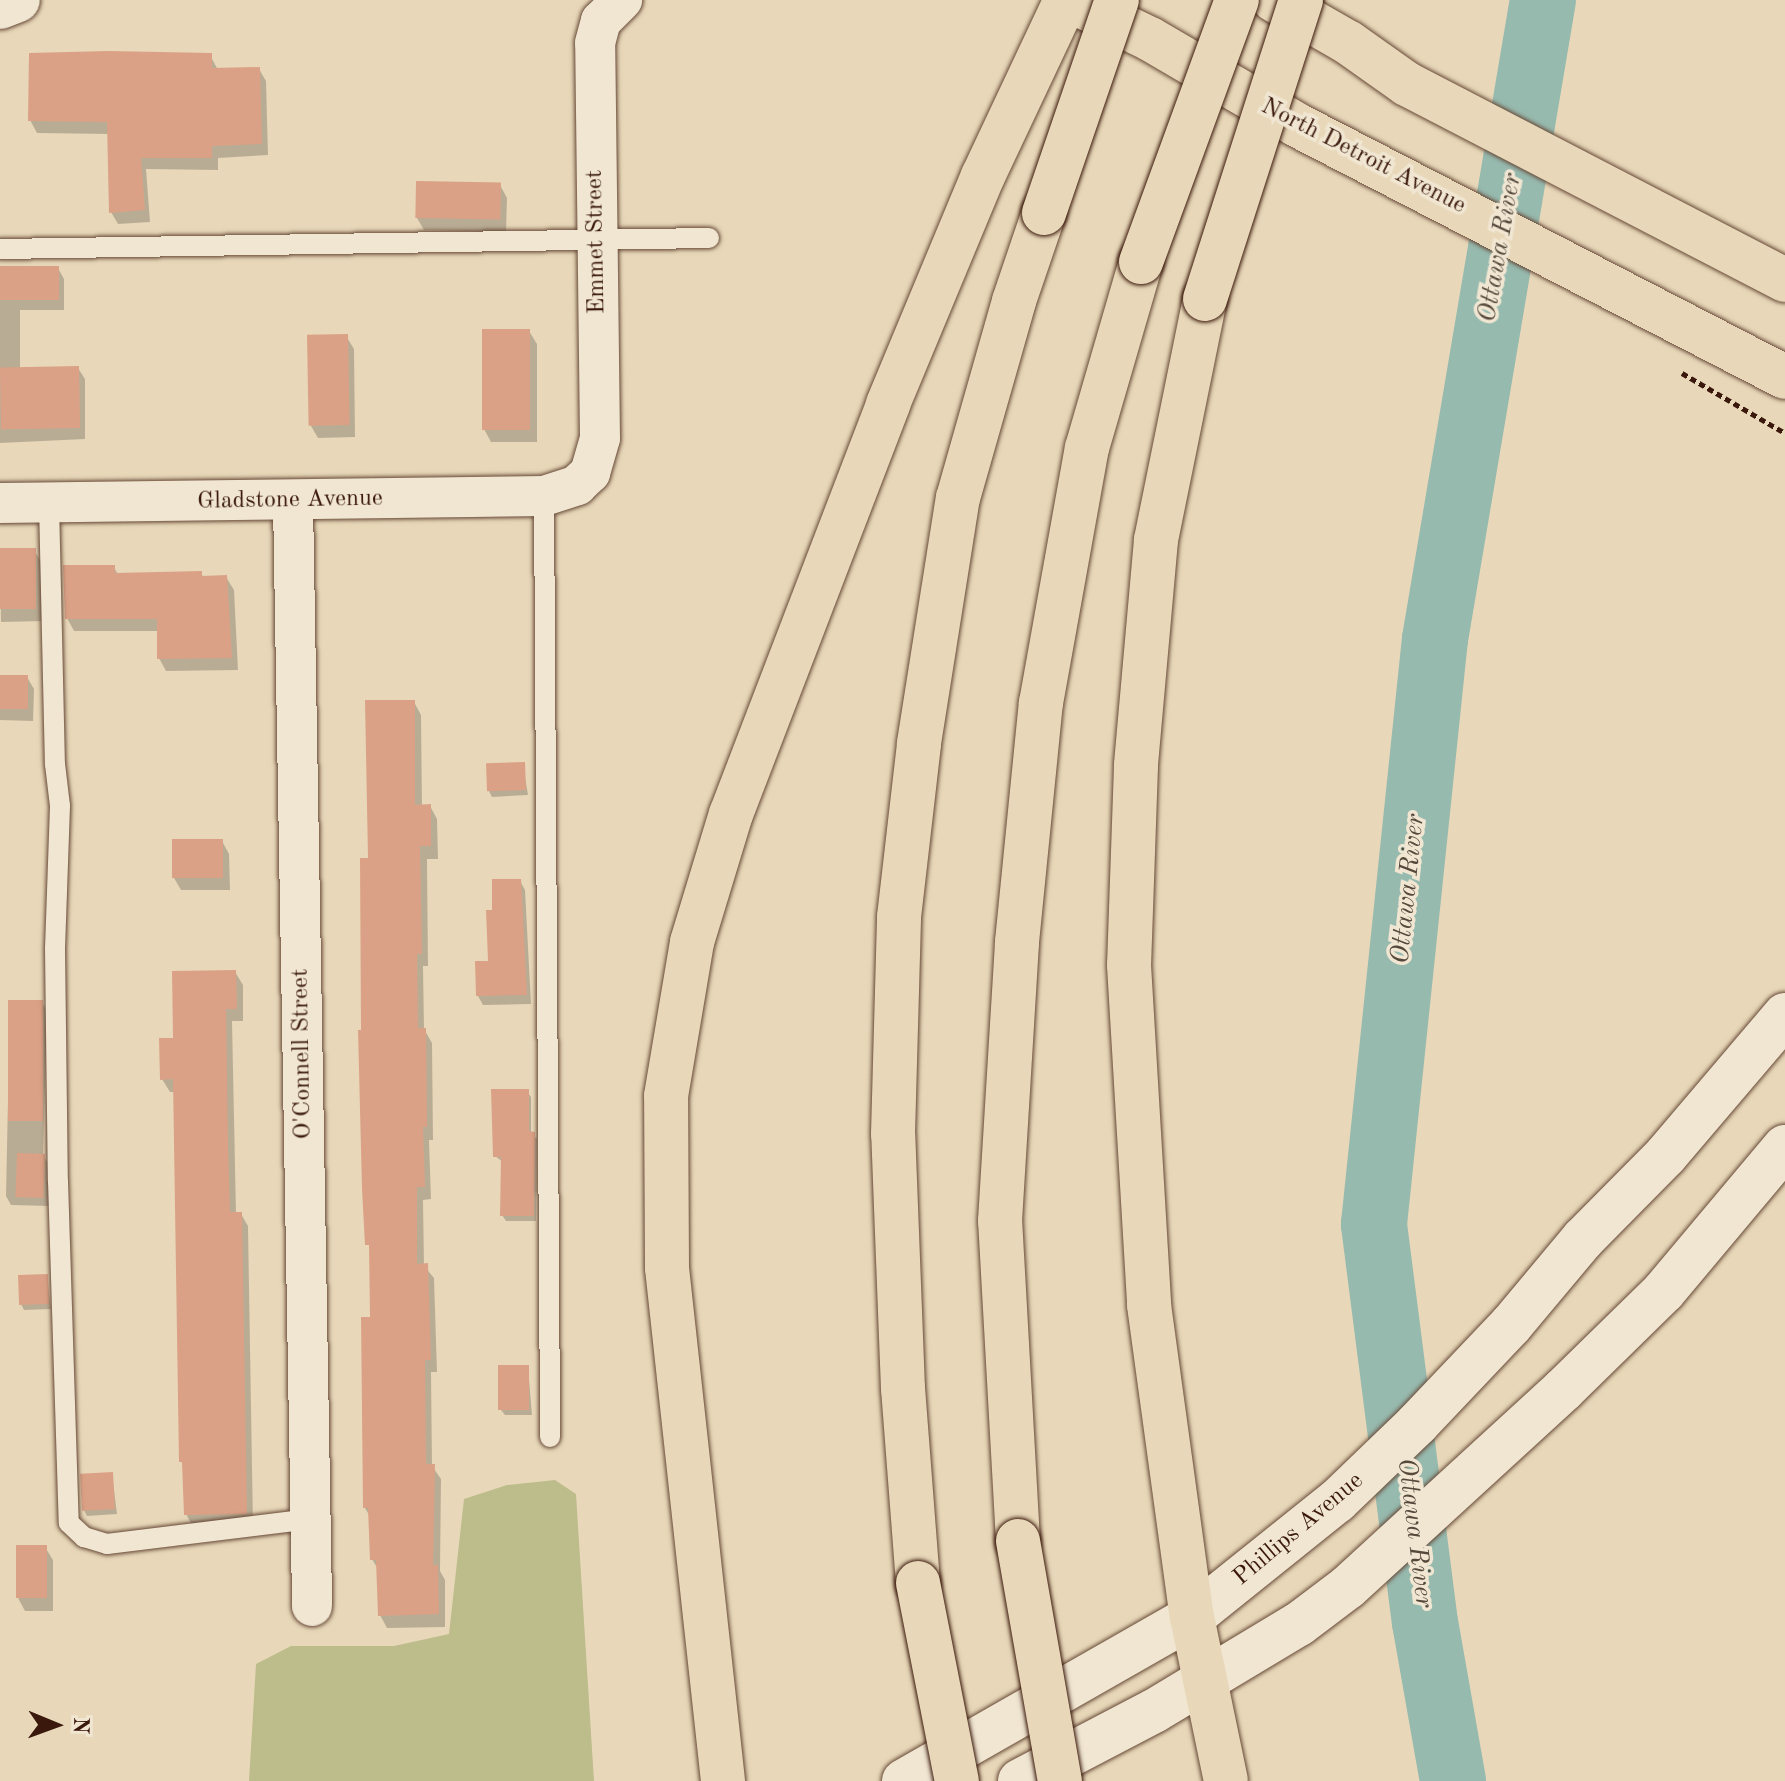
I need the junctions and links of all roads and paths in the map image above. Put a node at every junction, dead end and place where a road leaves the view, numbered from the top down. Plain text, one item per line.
1 (18, 0) edge
2 (622, 0) edge
3 (1068, 0) edge
4 (1117, 0) edge
5 (1237, 0) edge
6 (1274, 0) edge
7 (1301, 0) edge
8 (0, 7) edge
9 (597, 238) junction
10 (709, 238) dead end
11 (0, 249) edge
12 (1785, 280) edge
13 (1674, 368) dead end
14 (1785, 377) edge
15 (1785, 433) edge
16 (561, 491) junction
17 (293, 502) junction
18 (0, 503) edge
19 (49, 503) junction
20 (1785, 1015) edge
21 (1785, 1147) edge
22 (550, 1437) dead end
23 (310, 1519) junction
24 (312, 1606) dead end
25 (1192, 1617) junction
26 (1202, 1681) junction
27 (723, 1781) edge
28 (904, 1781) edge
29 (957, 1781) edge
30 (1020, 1781) edge
31 (1060, 1781) edge
32 (1226, 1781) edge

1 - 8 main road
2 - 9 street, Emmet Street
3 - 14 main road, North Detroit Avenue
3 - 27 main road
4 - 29 main road, bridge
5 - 31 main road, bridge
6 - 12 main road
7 - 25 main road, bridge
9 - 10 lane
9 - 11 lane
9 - 16 street, Emmet Street
13 - 15 path
16 - 17 street, Gladstone Avenue
16 - 22 lane
17 - 19 street, Gladstone Avenue
17 - 23 street, O'Connell Street
18 - 19 street, Gladstone Avenue
19 - 23 lane
20 - 25 main road, Phillips Avenue
21 - 26 main road
23 - 24 street, O'Connell Street
25 - 26 main road
25 - 28 main road, Phillips Avenue
26 - 30 main road
26 - 32 main road

